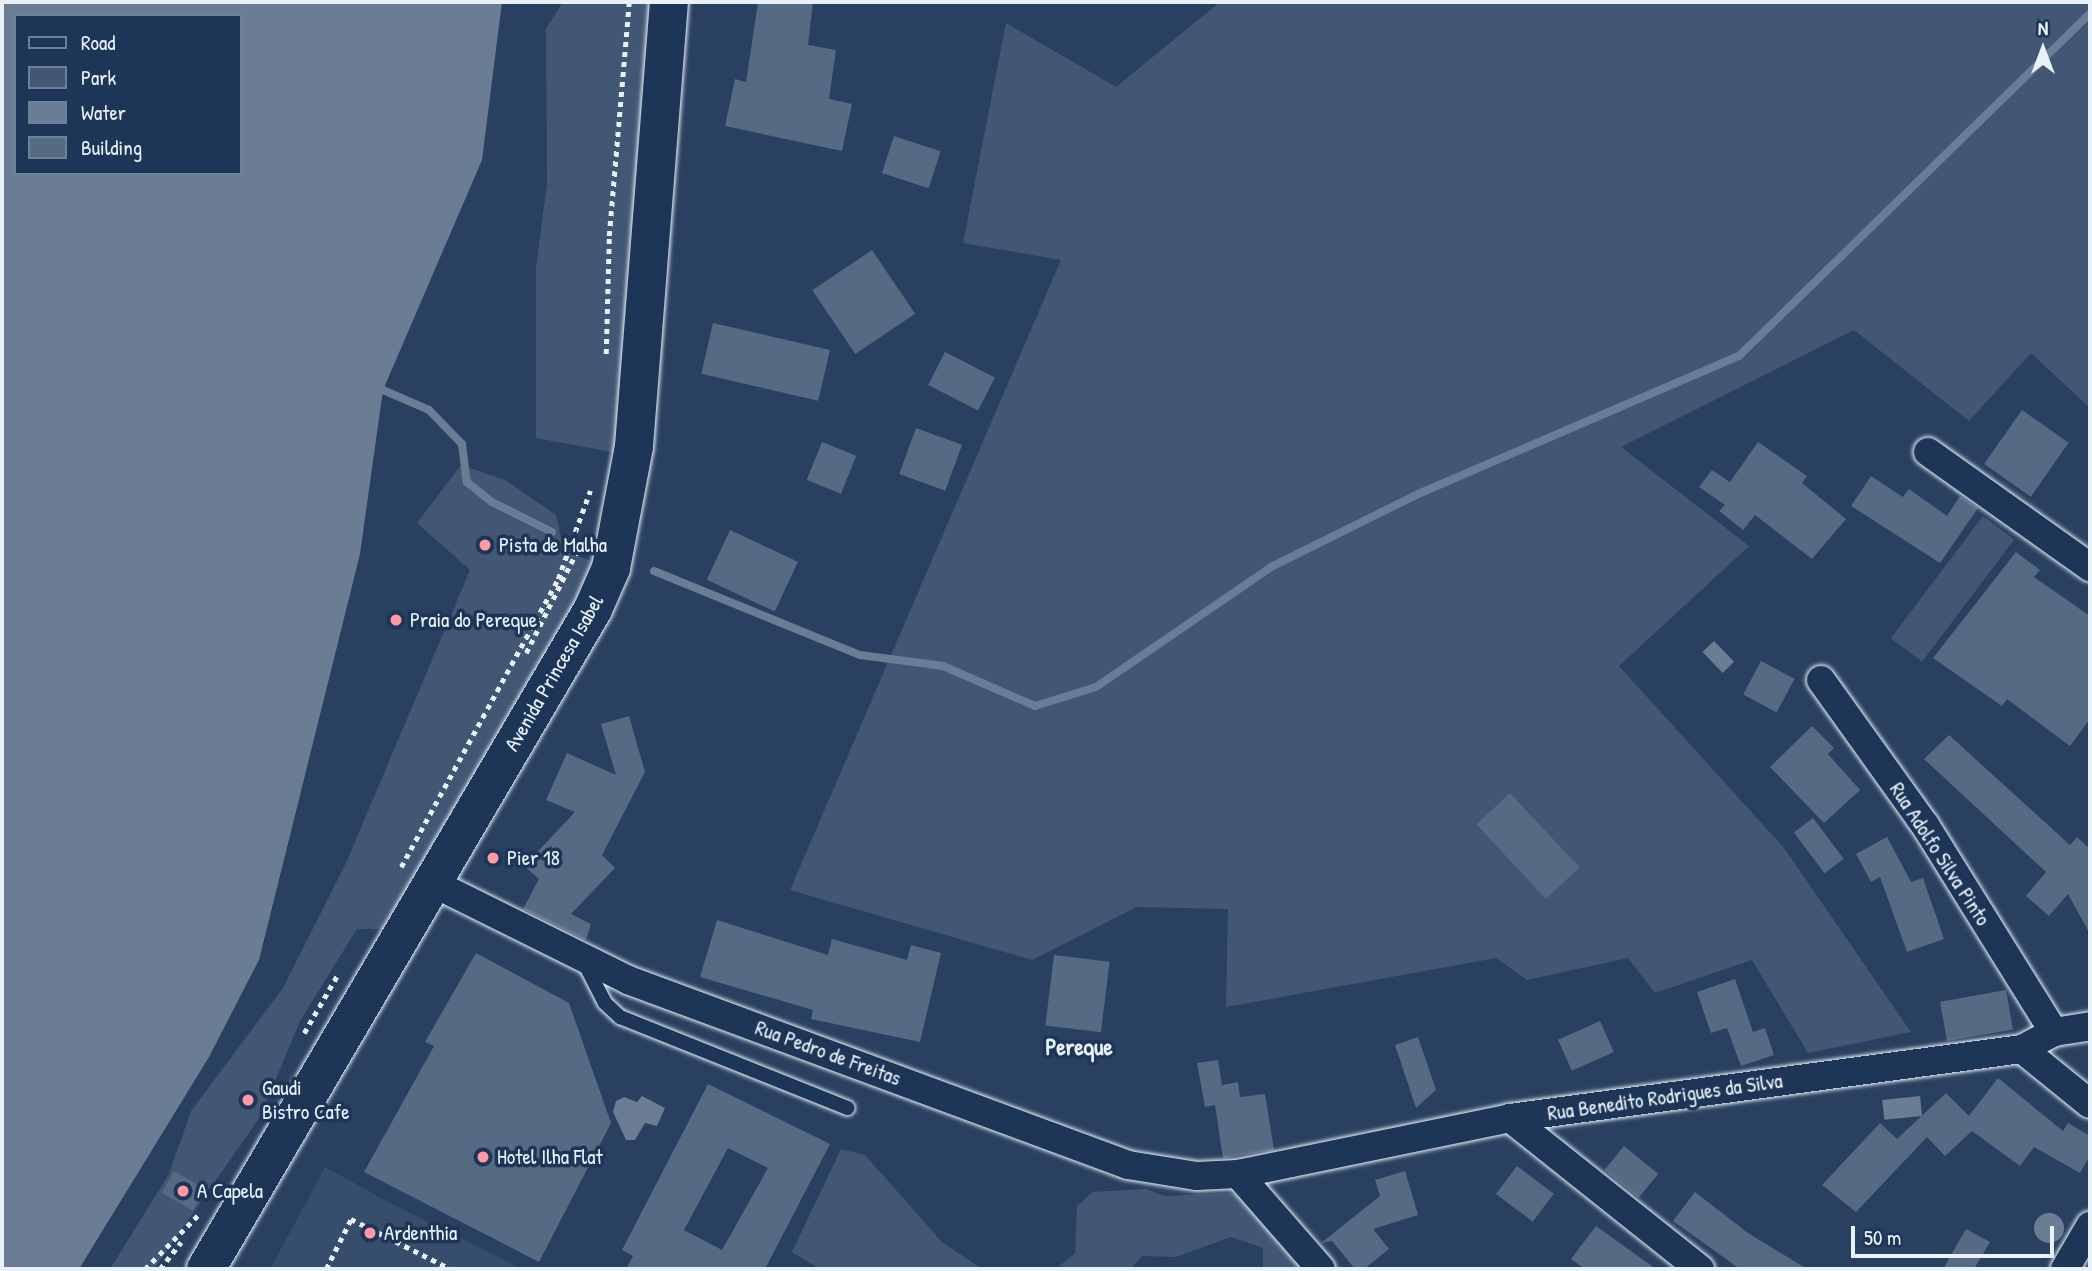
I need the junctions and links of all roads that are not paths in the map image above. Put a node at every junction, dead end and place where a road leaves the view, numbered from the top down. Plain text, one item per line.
1 (669, 2) edge
2 (1928, 452) dead end
3 (2090, 567) edge
4 (1821, 680) dead end
5 (433, 883) junction
6 (584, 961) junction
7 (2090, 1026) edge
8 (2054, 1032) junction
9 (2022, 1049) junction
10 (2090, 1104) edge
11 (847, 1108) dead end
12 (1510, 1118) junction
13 (1238, 1174) junction
14 (2090, 1226) edge
15 (205, 1266) edge
16 (1321, 1269) edge
17 (1700, 1269) edge
18 (2065, 1269) edge

1 - 5 main road, Avenida Princesa Isabel
2 - 3 street
4 - 8 street, Rua Adolfo Silva Pinto
5 - 6 street, Rua Pedro de Freitas
5 - 15 main road, Avenida Princesa Isabel
6 - 11 lane
6 - 13 street, Rua Pedro de Freitas
7 - 8 street, Rua Benedito Rodrigues da Silva
8 - 9 street, Rua Benedito Rodrigues da Silva
9 - 10 street
9 - 12 street, Rua Benedito Rodrigues da Silva
12 - 13 street, Rua Benedito Rodrigues da Silva
12 - 17 street
13 - 16 street
14 - 18 street

